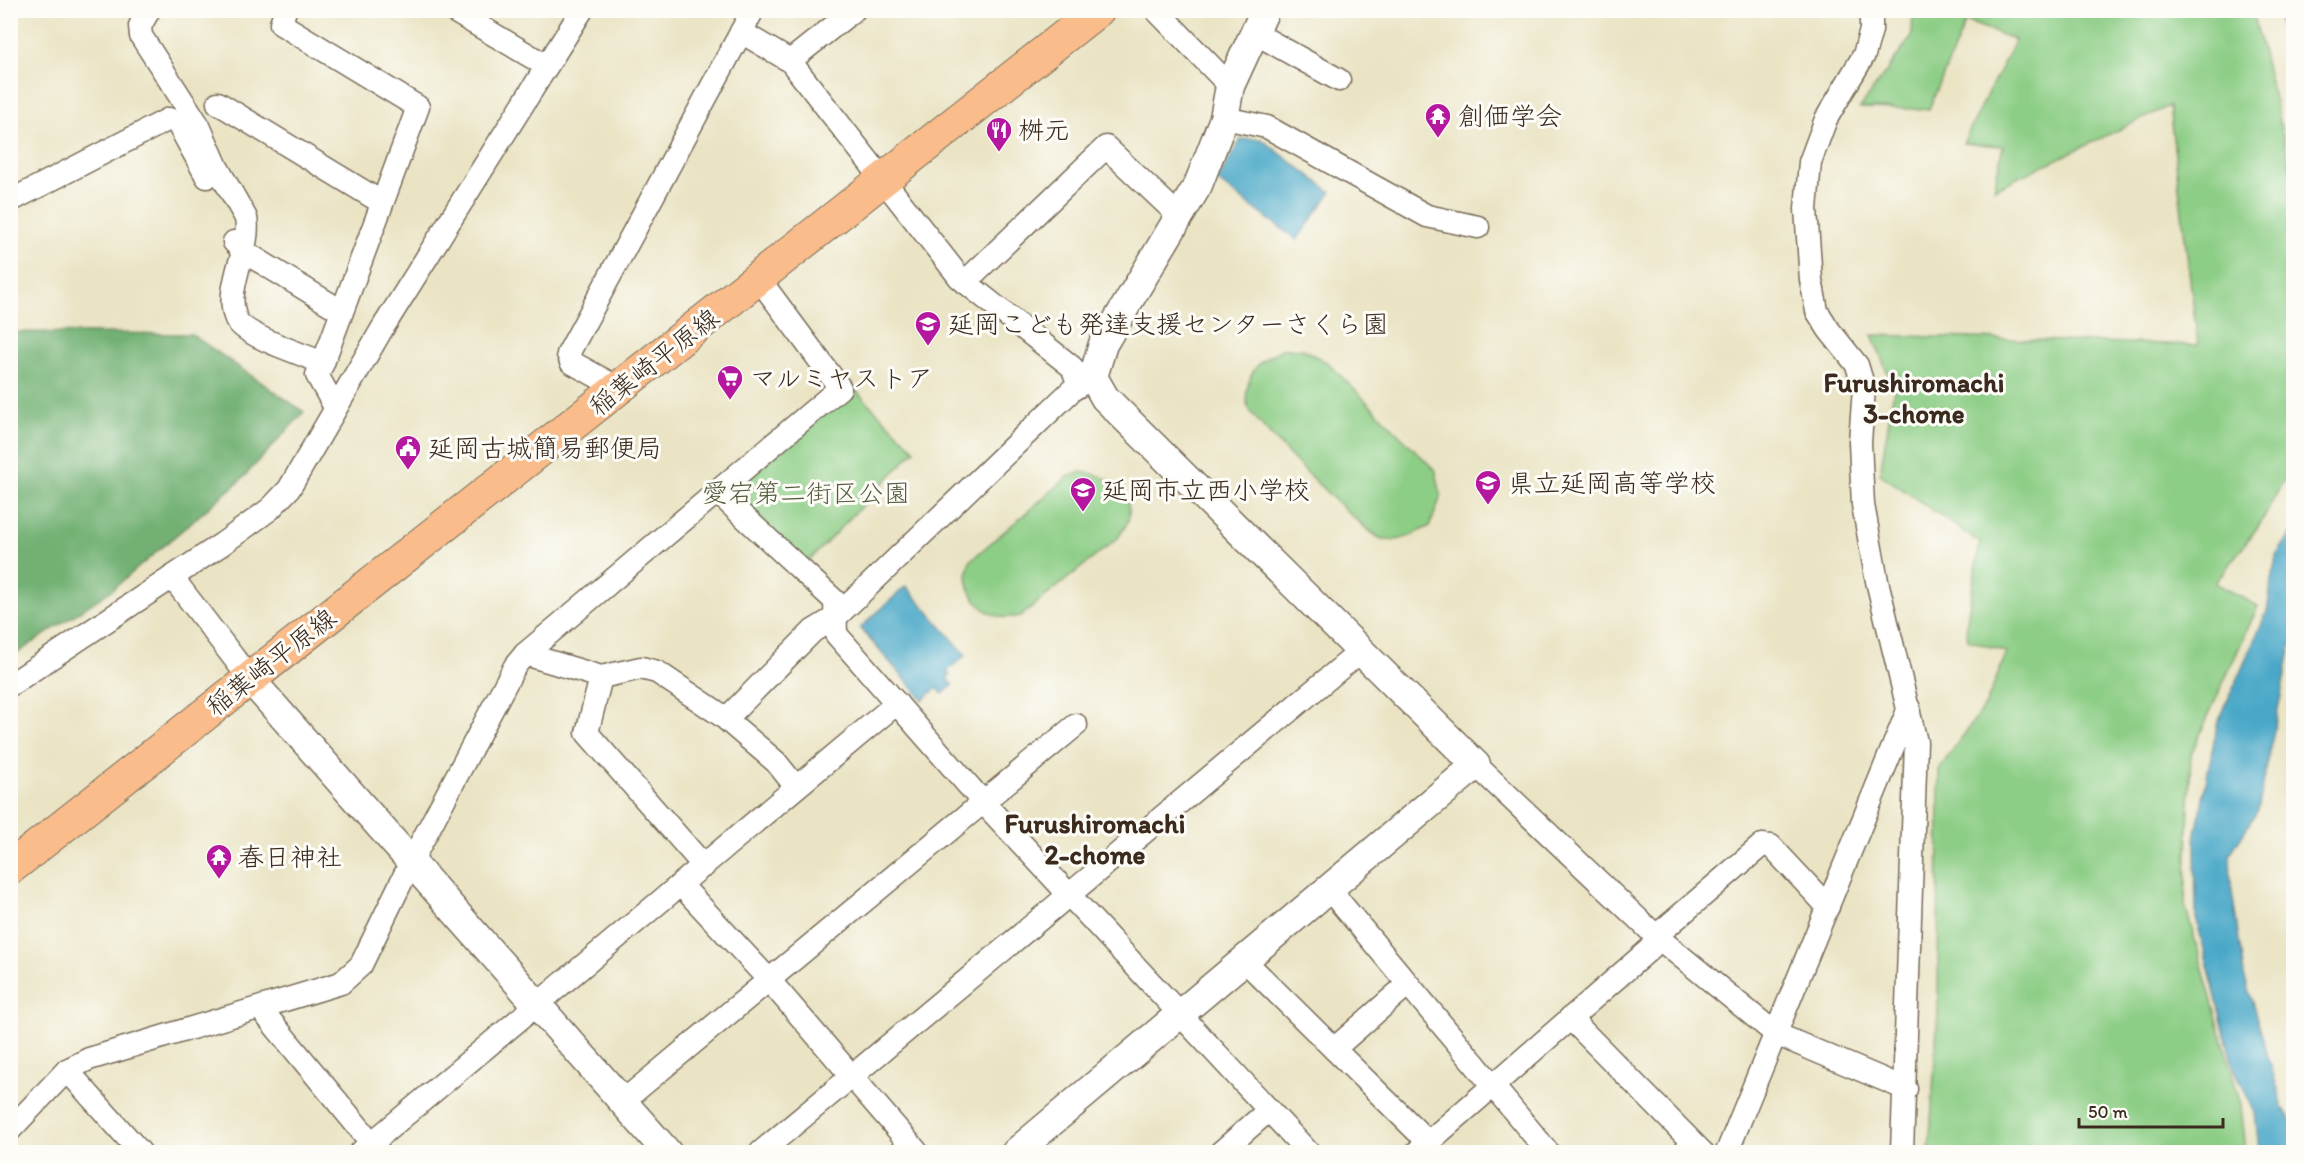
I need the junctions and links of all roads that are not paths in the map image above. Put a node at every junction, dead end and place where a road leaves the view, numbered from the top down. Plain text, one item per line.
1 (149, 10) edge
2 (285, 10) edge
3 (452, 10) edge
4 (582, 10) edge
5 (753, 10) edge
6 (854, 10) edge
7 (1098, 10) edge
8 (1156, 10) edge
9 (1871, 10) edge
10 (1259, 21) edge
11 (741, 32) junction
12 (790, 62) junction
13 (547, 66) junction
14 (1339, 80) dead end
15 (1230, 86) junction
16 (218, 103) dead end
17 (1224, 118) junction
18 (883, 180) junction
19 (10, 201) edge
20 (381, 202) junction
21 (1179, 216) junction
22 (1478, 227) dead end
23 (243, 251) junction
24 (759, 279) junction
25 (964, 282) junction
26 (341, 310) junction
27 (323, 363) junction
28 (1086, 381) junction
29 (620, 389) junction
30 (335, 407) junction
31 (716, 491) junction
32 (172, 577) junction
33 (836, 617) junction
34 (1361, 651) junction
35 (525, 654) junction
36 (601, 677) junction
37 (250, 679) junction
38 (10, 685) edge
39 (897, 703) junction
40 (1909, 708) junction
41 (722, 715) junction
42 (1076, 725) dead end
43 (1476, 765) junction
44 (796, 787) junction
45 (982, 801) junction
46 (411, 862) junction
47 (704, 866) junction
48 (10, 868) edge
49 (681, 885) junction
50 (1329, 889) junction
51 (1070, 895) junction
52 (1828, 907) junction
53 (1656, 936) junction
54 (1245, 960) junction
55 (769, 980) junction
56 (1408, 984) junction
57 (536, 1005) junction
58 (260, 1008) junction
59 (1182, 1013) junction
60 (1570, 1018) junction
61 (1776, 1034) junction
62 (1334, 1049) junction
63 (67, 1070) junction
64 (852, 1078) junction
65 (1493, 1086) junction
66 (1906, 1089) junction
67 (622, 1102) junction
68 (1269, 1110) junction
69 (10, 1131) edge
70 (1423, 1148) edge
71 (370, 1149) edge
72 (140, 1152) edge
73 (667, 1152) edge
74 (762, 1152) edge
75 (917, 1152) edge
76 (1016, 1152) edge
77 (1221, 1152) edge
78 (1308, 1152) edge
79 (1548, 1152) edge
80 (1702, 1152) edge
81 (1727, 1152) edge
82 (1902, 1152) edge

1 - 23 street
2 - 20 street
3 - 13 street
4 - 13 street
5 - 11 street
6 - 12 street
7 - 18 main road, 稲葉崎平原線
8 - 15 street
9 - 40 street
10 - 14 street
10 - 15 street
11 - 12 street
11 - 29 street
12 - 18 street
13 - 30 street
15 - 17 street
16 - 20 street
17 - 21 street
17 - 22 street
18 - 24 main road, 稲葉崎平原線
18 - 25 street
19 - 23 street
20 - 26 street
21 - 25 street
21 - 28 street
23 - 26 street
23 - 27 street
24 - 29 main road, 稲葉崎平原線
24 - 31 street
25 - 28 street
26 - 27 street
27 - 30 street
28 - 33 street
28 - 34 street
29 - 37 main road, 稲葉崎平原線
30 - 32 street
31 - 33 street
31 - 35 street
32 - 37 street
32 - 38 street
33 - 39 street
33 - 41 street
34 - 43 street
34 - 51 street
35 - 36 street
35 - 46 street
36 - 41 street
36 - 47 street
37 - 46 street
37 - 48 main road, 稲葉崎平原線
39 - 44 street
39 - 45 street
40 - 52 street
40 - 66 street
41 - 44 street
42 - 45 street
43 - 50 street
43 - 53 street
44 - 47 street
45 - 51 street
45 - 55 street
46 - 57 street
46 - 58 street
47 - 49 street
49 - 55 street
49 - 57 street
50 - 54 street
50 - 56 street
51 - 59 street
51 - 64 street
52 - 53 street
52 - 61 street
53 - 60 street
53 - 61 street
54 - 59 street
54 - 62 street
55 - 64 street
55 - 67 street
56 - 62 street
56 - 65 street
57 - 67 street
57 - 71 street
58 - 63 street
58 - 71 street
59 - 68 street
59 - 76 street
60 - 65 street
60 - 80 street
61 - 66 street
61 - 81 street
62 - 70 street
63 - 69 street
63 - 72 street
64 - 74 street
64 - 75 street
65 - 70 street
65 - 79 street
66 - 82 street
67 - 73 street
68 - 77 street
68 - 78 street

